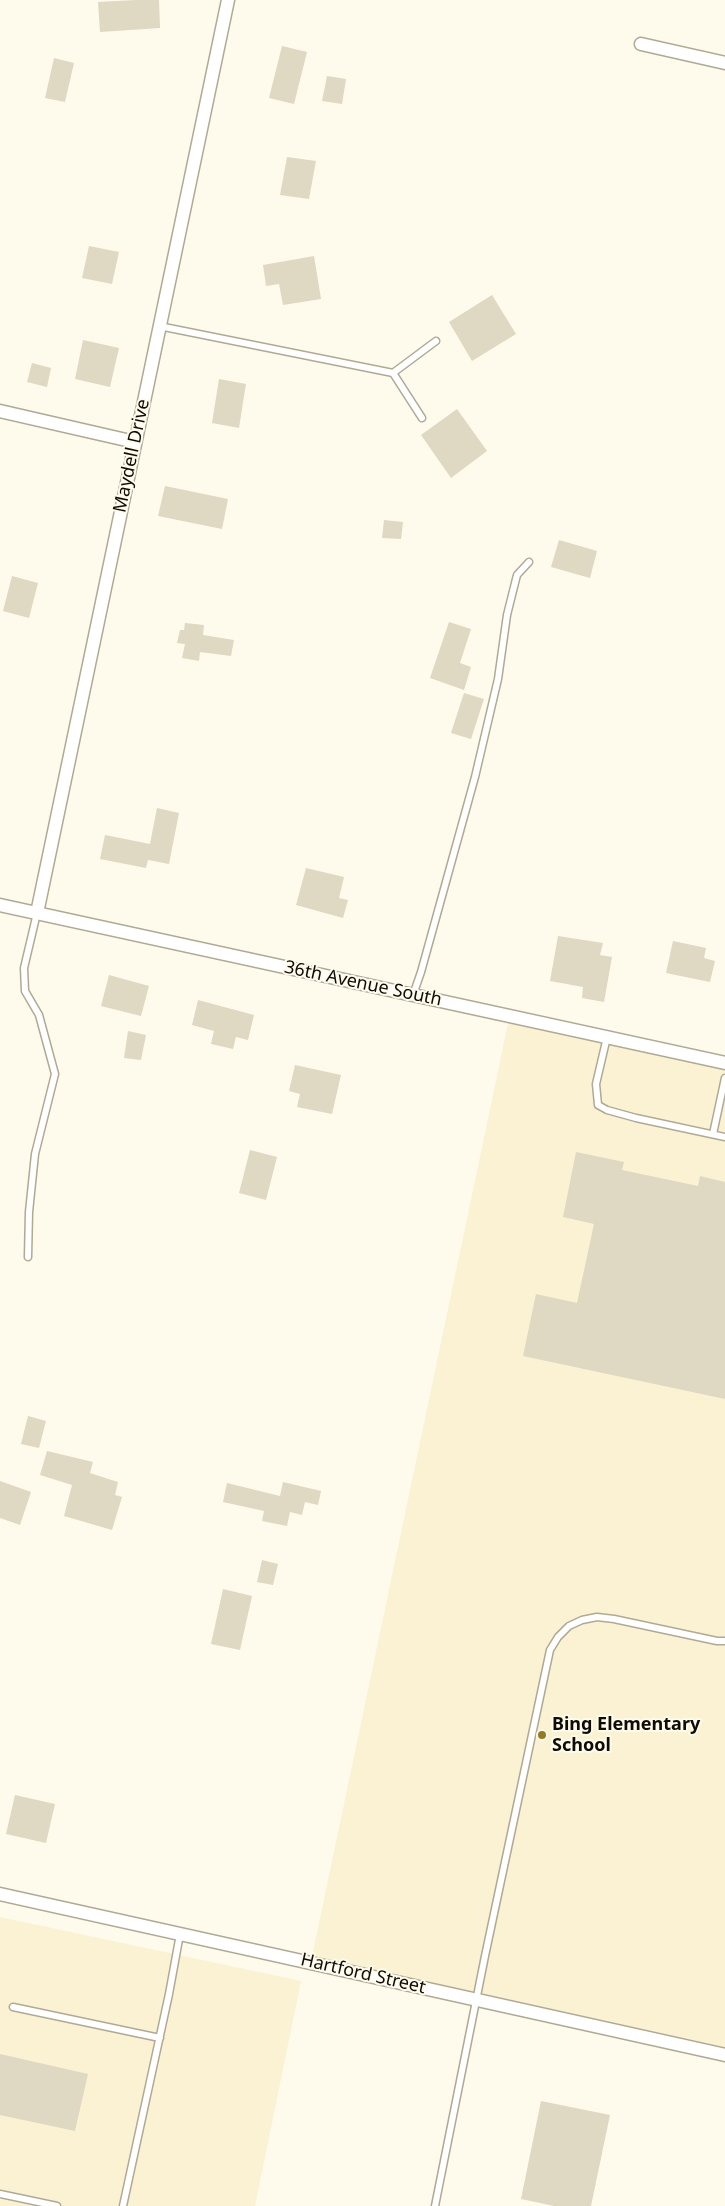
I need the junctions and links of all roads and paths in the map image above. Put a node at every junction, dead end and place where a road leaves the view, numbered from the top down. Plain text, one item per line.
1 (228, 0) edge
2 (641, 44) dead end
3 (725, 63) edge
4 (159, 326) junction
5 (436, 342) dead end
6 (393, 373) junction
7 (0, 411) edge
8 (422, 418) dead end
9 (135, 442) junction
10 (530, 562) dead end
11 (0, 905) edge
12 (38, 913) junction
13 (412, 995) junction
14 (607, 1037) junction
15 (725, 1063) edge
16 (725, 1078) edge
17 (713, 1134) junction
18 (725, 1137) edge
19 (28, 1257) dead end
20 (725, 1641) edge
21 (0, 1894) edge
22 (180, 1934) junction
23 (476, 1999) junction
24 (13, 2007) dead end
25 (160, 2038) junction
26 (725, 2054) edge
27 (0, 2194) edge
28 (57, 2206) edge
29 (123, 2206) edge
30 (435, 2206) edge

1 - 4 street, Maydell Drive
2 - 3 street
4 - 6 lane
4 - 9 street, Maydell Drive
5 - 6 lane
6 - 8 lane
7 - 9 street
9 - 12 street, Maydell Drive
10 - 13 lane
11 - 12 street, 36th Avenue South
12 - 13 street, 36th Avenue South
12 - 19 lane
13 - 14 street, 36th Avenue South
14 - 15 street, 36th Avenue South
14 - 17 lane
16 - 17 lane
17 - 18 lane
20 - 23 lane
21 - 22 street, Hartford Street
22 - 23 street, Hartford Street
22 - 25 lane
23 - 26 street, Hartford Street
23 - 30 lane
24 - 25 lane
25 - 29 lane
27 - 28 lane

